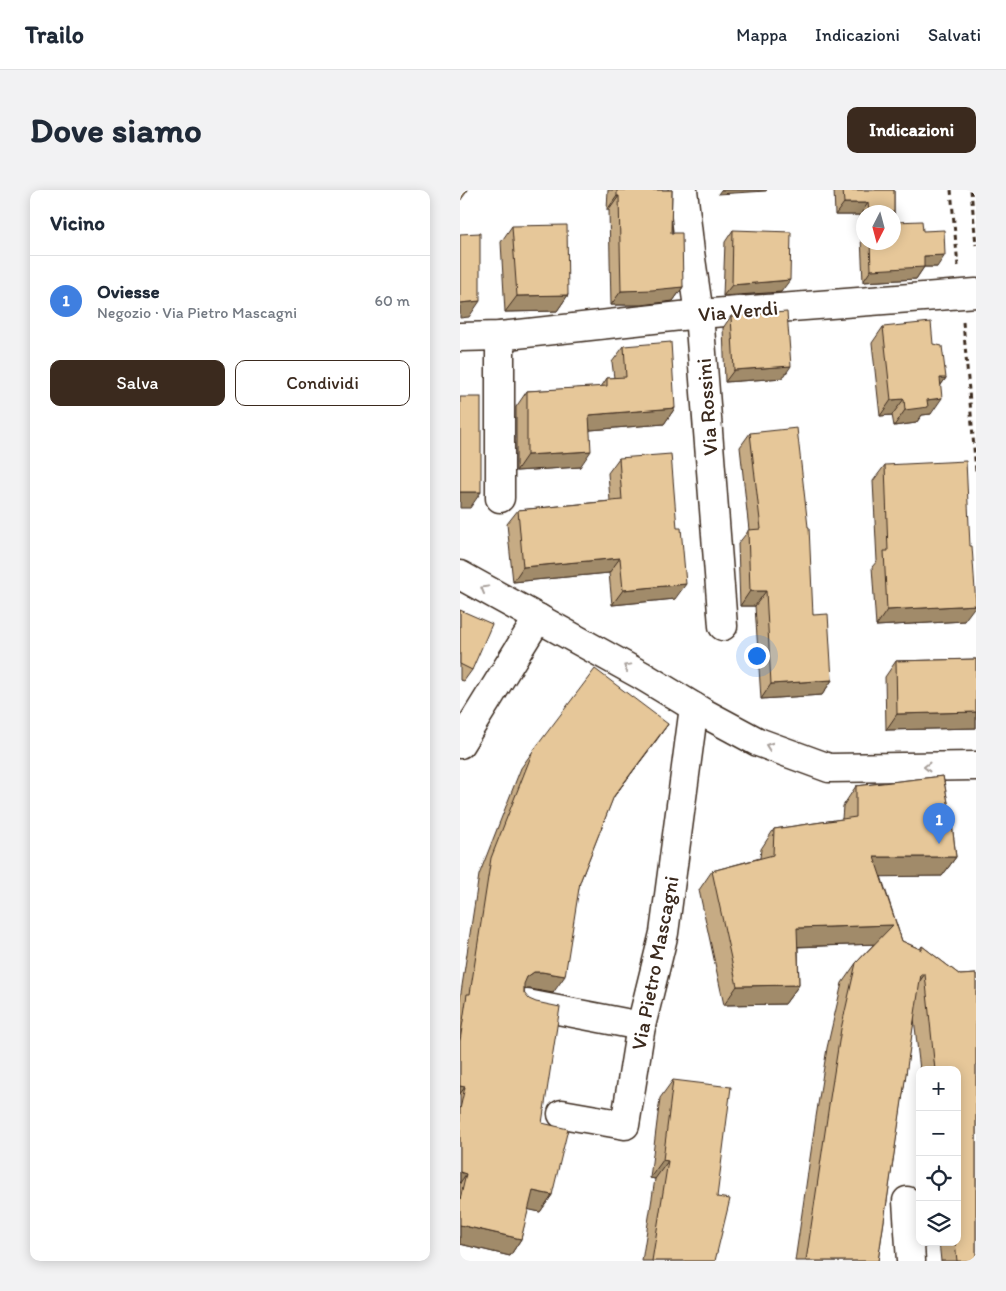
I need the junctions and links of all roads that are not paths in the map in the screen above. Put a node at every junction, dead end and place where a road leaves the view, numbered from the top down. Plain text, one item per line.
1 (683, 190) edge
2 (960, 294) edge
3 (699, 314) junction
4 (500, 336) junction
5 (460, 337) edge
6 (500, 498) dead end
7 (460, 575) edge
8 (538, 618) junction
9 (723, 626) dead end
10 (694, 707) junction
11 (460, 744) edge
12 (976, 766) edge
13 (528, 1004) edge
14 (641, 1026) junction
15 (562, 1114) dead end
16 (907, 1201) dead end
17 (911, 1261) edge

1 - 3 street, Via Rossini
2 - 3 street, Via Verdi
3 - 4 street, Via Verdi
3 - 9 street, Via Rossini
4 - 5 street, Via Verdi
4 - 6 street
8 -> 7 street
10 -> 8 street
8 - 11 street
12 -> 10 street
10 - 14 street, Via Pietro Mascagni
13 - 14 street
14 - 15 street, Via Pietro Mascagni
16 - 17 street

